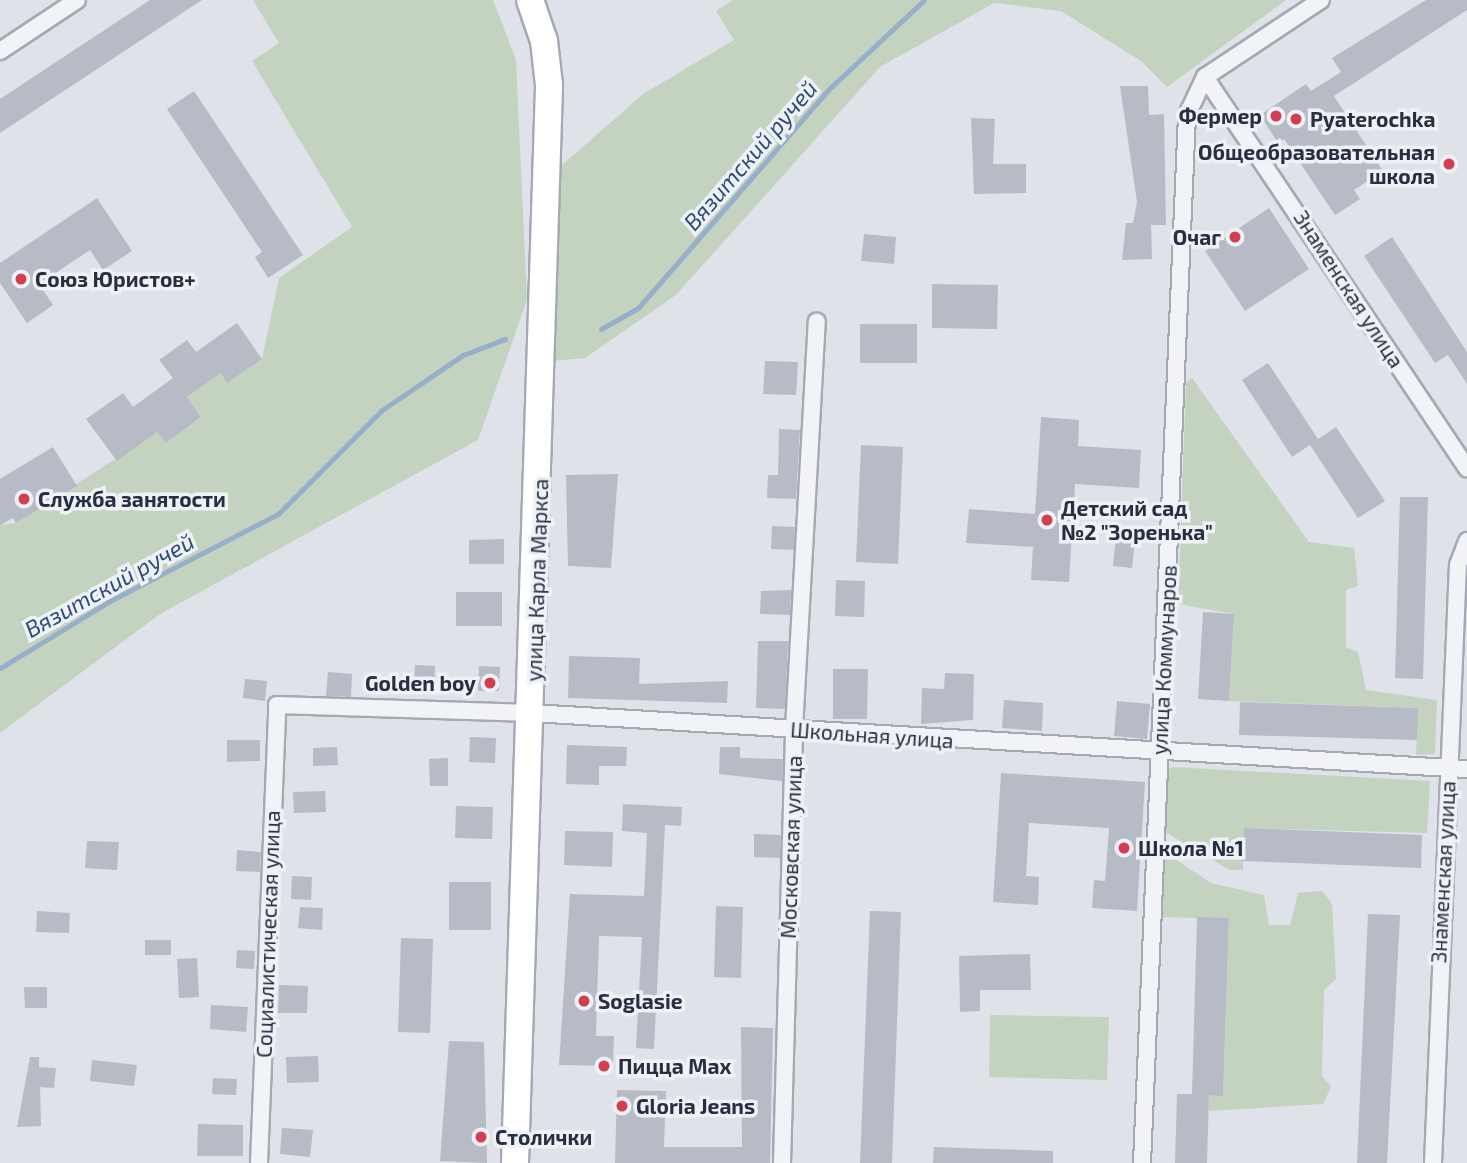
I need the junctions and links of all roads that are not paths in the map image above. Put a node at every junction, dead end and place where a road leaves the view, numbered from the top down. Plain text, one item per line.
1 (78, 0) edge
2 (530, 0) edge
3 (1321, 0) edge
4 (0, 51) edge
5 (1205, 77) junction
6 (817, 321) dead end
7 (1467, 468) edge
8 (1467, 541) edge
9 (277, 705) joint
10 (532, 713) junction
11 (794, 729) junction
12 (1159, 754) junction
13 (1448, 769) junction
14 (1467, 769) edge
15 (260, 1163) edge
16 (515, 1163) edge
17 (782, 1163) edge
18 (1142, 1163) edge
19 (1433, 1163) edge

1 - 4 street
2 - 10 main road, улица Карла Маркса
3 - 5 street
5 - 7 street, Знаменская улица
5 - 12 street, улица Коммунаров
6 - 11 street, Московская улица
8 - 13 street, Знаменская улица
9 - 10 street, Школьная улица
9 - 15 street, Социалистическая улица
10 - 11 street, Школьная улица
10 - 16 main road, улица Карла Маркса
11 - 12 street, Школьная улица
11 - 17 street, Московская улица
12 - 13 street, Школьная улица
12 - 18 street, улица Коммунаров
13 - 14 street, Школьная улица
13 - 19 street, Знаменская улица

